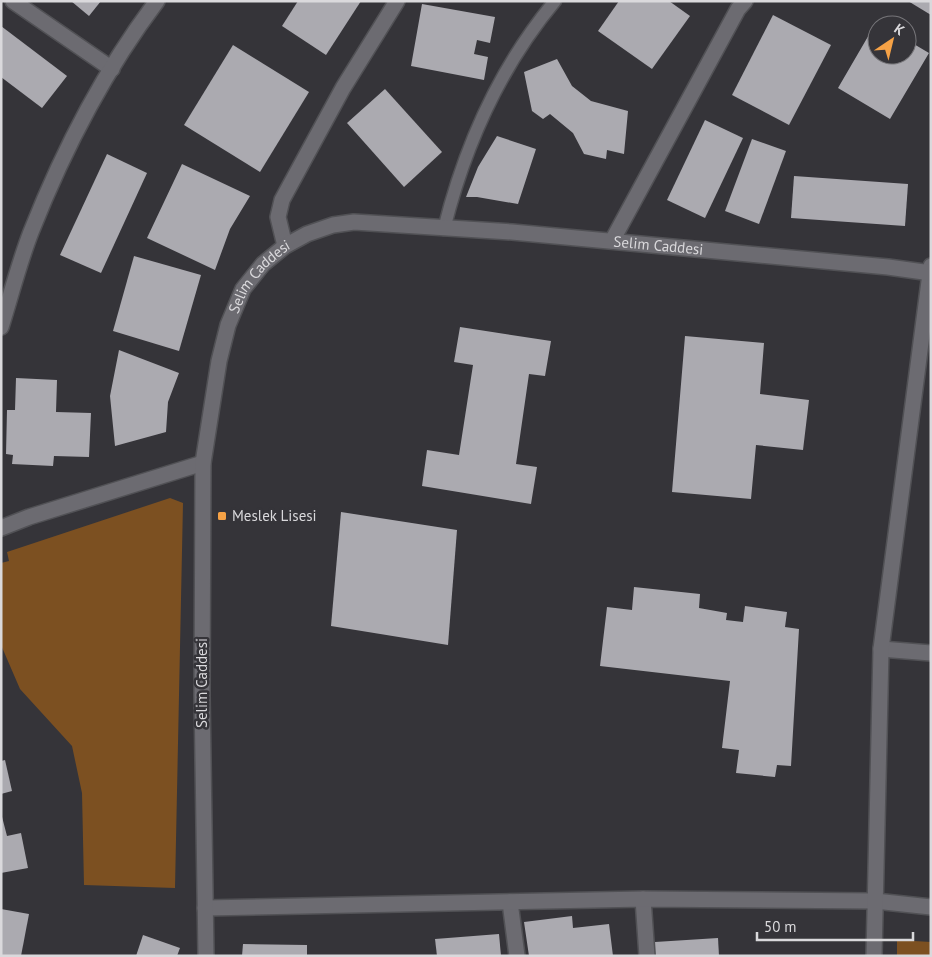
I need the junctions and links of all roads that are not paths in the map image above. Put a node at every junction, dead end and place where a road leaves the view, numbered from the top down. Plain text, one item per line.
1 (13, 1) edge
2 (157, 1) edge
3 (397, 1) edge
4 (555, 1) edge
5 (745, 1) edge
6 (112, 69) junction
7 (444, 228) junction
8 (612, 241) junction
9 (285, 246) junction
10 (930, 271) edge
11 (1, 327) edge
12 (203, 463) junction
13 (1, 528) edge
14 (881, 649) junction
15 (931, 653) edge
16 (643, 899) junction
17 (875, 901) junction
18 (510, 902) junction
19 (931, 907) edge
20 (205, 908) junction
21 (206, 956) edge
22 (516, 956) edge
23 (647, 956) edge
24 (874, 956) edge

1 - 6 street
2 - 6 street
3 - 9 street
4 - 7 lane
5 - 8 street
6 - 11 street
7 - 8 street, Selim Caddesi
7 - 9 street, Selim Caddesi
8 - 10 street, Selim Caddesi
9 - 12 street, Selim Caddesi
10 - 14 street
12 - 13 street
12 - 20 street, Selim Caddesi
14 - 15 street
14 - 17 street
16 - 17 street
16 - 18 street
16 - 23 street
17 - 19 street
17 - 24 street
18 - 20 street
18 - 22 street
20 - 21 street, Selim Caddesi

